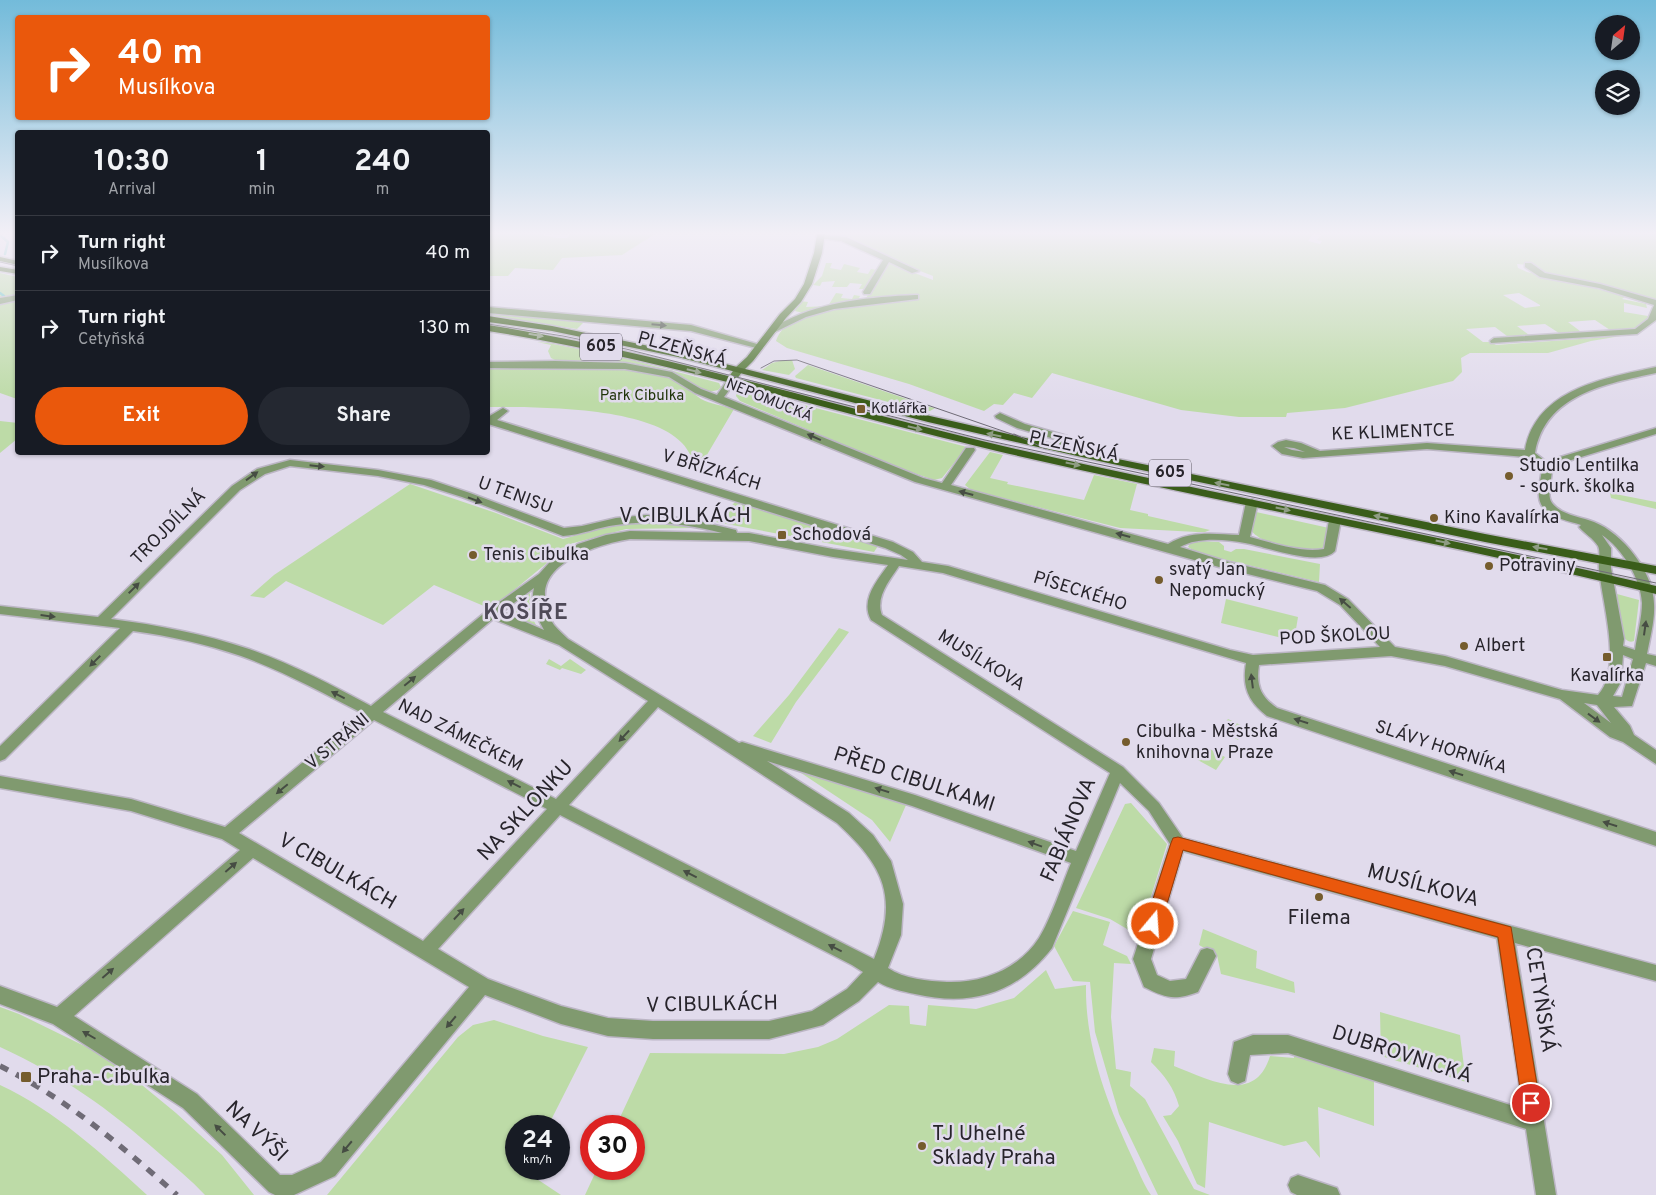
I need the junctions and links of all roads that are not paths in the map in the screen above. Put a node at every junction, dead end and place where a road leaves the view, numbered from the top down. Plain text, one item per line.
1 (804, 290) edge
2 (1611, 290) edge
3 (915, 297) dead end
4 (15, 298) edge
5 (0, 301) edge
6 (1656, 305) edge
7 (490, 310) edge
8 (490, 319) edge
9 (490, 328) edge
10 (772, 330) junction
11 (1494, 342) dead end
12 (760, 346) junction
13 (490, 365) edge
14 (738, 370) junction
15 (1656, 370) edge
16 (732, 381) junction
17 (719, 398) junction
18 (503, 411) dead end
19 (1000, 416) dead end
20 (490, 420) edge
21 (490, 422) edge
22 (1656, 431) edge
23 (970, 450) dead end
24 (1066, 450) junction
25 (1317, 453) dead end
26 (1530, 454) junction
27 (268, 467) joint
28 (1547, 468) junction
29 (944, 487) junction
30 (1252, 502) junction
31 (1558, 514) junction
32 (1336, 520) junction
33 (749, 537) junction
34 (1244, 539) junction
35 (1170, 548) junction
36 (1606, 560) junction
37 (895, 563) junction
38 (917, 565) junction
39 (1634, 566) junction
40 (1656, 570) edge
41 (543, 577) junction
42 (1607, 578) junction
43 (1651, 589) edge
44 (0, 610) edge
45 (492, 613) junction
46 (100, 622) junction
47 (130, 626) junction
48 (563, 642) junction
49 (1617, 649) junction
50 (1391, 651) junction
51 (1641, 656) junction
52 (1254, 660) junction
53 (1656, 661) edge
54 (1562, 695) junction
55 (657, 700) junction
56 (1601, 701) junction
57 (1627, 702) junction
58 (373, 712) junction
59 (1626, 734) junction
60 (732, 746) junction
61 (0, 755) edge
62 (1656, 758) edge
63 (1118, 771) junction
64 (0, 782) edge
65 (559, 807) junction
66 (227, 834) junction
67 (1656, 839) edge
68 (1178, 843) junction
69 (252, 848) junction
70 (1081, 860) junction
71 (1505, 932) junction
72 (426, 950) junction
73 (1207, 956) dead end
74 (878, 970) junction
75 (1656, 973) edge
76 (482, 985) junction
77 (0, 995) edge
78 (59, 1018) junction
79 (1238, 1074) dead end
80 (1534, 1122) junction
81 (1298, 1185) dead end
82 (1330, 1195) edge
83 (1546, 1195) edge

1 - 10 street
2 - 6 street
3 - 10 street
4 - 5 street
6 - 11 street
7 -> 12 street
8 - 14 main road, PLZEŇSKÁ / 605
9 -> 16 main road, PLZEŇSKÁ / 605
10 - 12 street
12 - 14 street
13 - 17 street, NEPOMUCKÁ
14 - 16 street
24 -> 14 main road, PLZEŇSKÁ / 605
15 - 26 street
16 - 17 street
16 -> 30 main road, PLZEŇSKÁ / 605
29 -> 17 street, NEPOMUCKÁ
18 - 20 street, V BŘÍZKÁCH
19 - 24 street
21 - 38 street, V BŘÍZKÁCH
22 - 28 street
23 - 29 street
36 -> 24 main road, PLZEŇSKÁ / 605
25 - 26 street, KE KLIMENTCE
26 - 28 street
27 -> 33 street, U TENISU
46 -> 27 street, TROJDÍLNÁ
28 - 31 street
35 -> 29 street, NEPOMUCKÁ
30 -> 32 main road, PLZEŇSKÁ / 605
30 - 34 street
31 - 36 street
31 - 39 street
32 - 34 street
32 -> 42 main road, PLZEŇSKÁ / 605
33 - 37 street, V CIBULKÁCH
33 - 41 street, V CIBULKÁCH
34 - 35 street
50 -> 35 street, NEPOMUCKÁ
36 - 39 main road, PLZEŇSKÁ / 605
36 - 42 street
37 - 38 street, PÍSECKÉHO
37 - 63 street, MUSÍLKOVA
38 - 52 street, PÍSECKÉHO
39 - 40 main road, PLZEŇSKÁ / 605
39 - 43 street
41 - 45 street, V STRÁNI
41 - 48 street, V CIBULKÁCH
42 - 43 main road, PLZEŇSKÁ / 605
42 - 49 street
51 -> 43 street
44 -> 46 street, NAD ZÁMEČKEM
45 - 48 street
58 -> 45 street, V STRÁNI
46 - 47 street, NAD ZÁMEČKEM
58 -> 47 street, NAD ZÁMEČKEM
47 -> 61 street
48 - 55 street, V CIBULKÁCH
49 - 51 street
49 - 56 street
50 - 52 street, POD ŠKOLOU
50 - 54 street, POD ŠKOLOU
51 - 53 street
51 - 57 street
67 -> 52 street, SLÁVY HORNÍKA
54 - 56 street, POD ŠKOLOU
54 -> 59 street, POD ŠKOLOU
55 - 60 street, V CIBULKÁCH
55 -> 65 street, NA SKLONKU
56 - 57 street
56 - 59 street
57 - 59 street
65 -> 58 street, NAD ZÁMEČKEM
58 -> 66 street, V STRÁNI
59 - 62 street
70 -> 60 street, PŘED CIBULKAMI
60 - 74 street, V CIBULKÁCH
63 - 68 street, FABIÁNOVA
63 - 70 street, FABIÁNOVA
64 - 66 street, V CIBULKÁCH
72 -> 65 street, NA SKLONKU
74 -> 65 street, NAD ZÁMEČKEM
66 - 69 street, V CIBULKÁCH
68 - 71 street, MUSÍLKOVA
68 - 73 street
69 - 72 street, V CIBULKÁCH
78 -> 69 street
70 - 74 street, FABIÁNOVA
71 - 75 street, MUSÍLKOVA
71 - 80 street, CETYŇSKÁ
72 - 76 street, V CIBULKÁCH
74 - 76 street, V CIBULKÁCH
76 -> 78 street, NA VÝŠI
77 - 78 street, NA VÝŠI
79 - 80 street, DUBROVNICKÁ
80 - 83 street, CETYŇSKÁ
81 - 82 street

